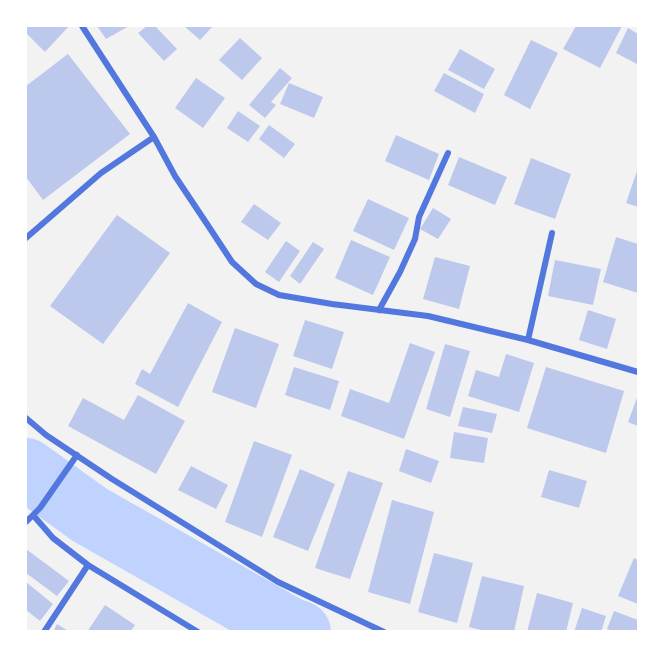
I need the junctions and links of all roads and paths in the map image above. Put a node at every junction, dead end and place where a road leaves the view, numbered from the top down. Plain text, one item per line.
1 (82, 26) edge
2 (154, 137) junction
3 (448, 153) dead end
4 (552, 233) dead end
5 (26, 238) edge
6 (379, 310) junction
7 (528, 340) junction
8 (639, 372) edge
9 (26, 418) edge
10 (77, 455) junction
11 (33, 515) junction
12 (26, 522) edge
13 (88, 565) junction
14 (44, 632) edge
15 (198, 632) edge
16 (384, 632) edge

1 - 2 street
2 - 5 street
2 - 6 street
3 - 6 street
4 - 7 street
6 - 7 street
7 - 8 street
9 - 10 street
10 - 11 street
10 - 16 street
11 - 12 street
11 - 13 street
13 - 14 street
13 - 15 street

